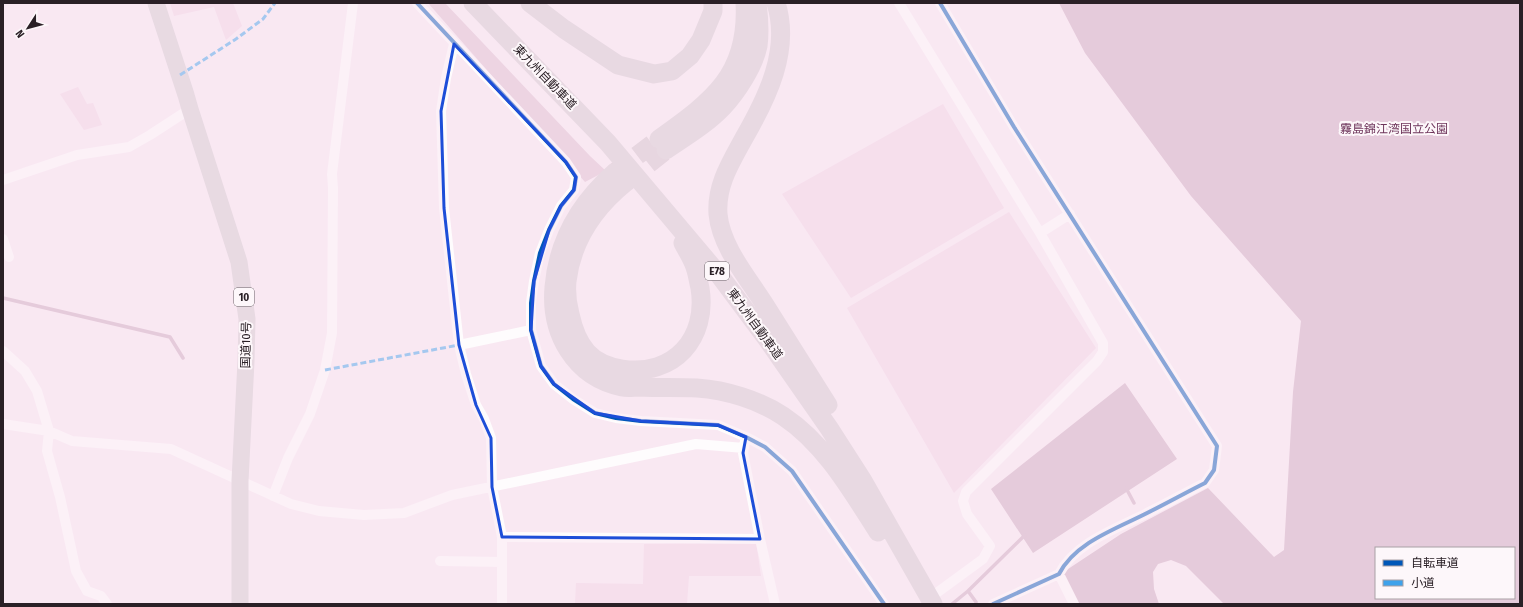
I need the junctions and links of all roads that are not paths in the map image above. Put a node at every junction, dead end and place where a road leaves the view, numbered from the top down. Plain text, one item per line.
1 (156, 3) edge
2 (353, 3) edge
3 (417, 3) edge
4 (473, 3) edge
5 (490, 3) edge
6 (530, 3) edge
7 (713, 3) edge
8 (745, 3) edge
9 (757, 3) edge
10 (776, 3) edge
11 (899, 3) edge
12 (940, 3) edge
13 (454, 44) junction
14 (190, 109) junction
15 (608, 143) junction
16 (3, 180) edge
17 (1070, 214) junction
18 (1040, 232) junction
19 (3, 240) edge
20 (9, 257) dead end
21 (531, 330) junction
22 (459, 345) junction
23 (3, 351) edge
24 (3, 424) edge
25 (841, 426) junction
26 (49, 431) junction
27 (746, 437) junction
28 (744, 448) junction
29 (240, 481) junction
30 (492, 487) junction
31 (273, 496) junction
32 (502, 537) junction
33 (760, 539) junction
34 (440, 561) dead end
35 (502, 562) junction
36 (917, 574) junction
37 (1059, 574) junction
38 (107, 604) edge
39 (240, 604) edge
40 (502, 604) edge
41 (775, 604) edge
42 (884, 604) edge
43 (923, 604) edge
44 (933, 604) edge
45 (946, 604) edge
46 (993, 604) edge
47 (1074, 604) edge

1 - 14 highway, 国道10号 / 10
2 - 31 street
3 - 13 street
4 - 15 highway, 東九州自動車道 / E78
5 - 25 highway, 東九州自動車道 / E78
6 - 7 highway
8 - 9 highway
10 - 25 highway
11 - 18 street
12 - 17 street
13 - 21 street
13 - 22 street
14 - 16 street
14 - 29 highway, 国道10号 / 10
15 - 36 highway, 東九州自動車道 / E78
15 - 36 highway
17 - 18 street
17 - 37 street
18 - 43 street
19 - 20 street
21 - 22 street
21 - 27 street
22 - 30 street
23 - 26 street
24 - 26 street
25 - 36 highway, 東九州自動車道 / E78
26 - 29 street
26 - 38 street
27 - 28 street
27 - 42 street
28 - 30 street
28 - 33 street
29 - 31 street
29 - 39 highway, 国道10号 / 10
30 - 31 street
30 - 32 street
32 - 33 street
32 - 35 street
33 - 41 street
34 - 35 street
35 - 40 street
36 - 43 highway
36 - 44 highway, 東九州自動車道 / E78
36 - 45 highway, 東九州自動車道 / E78
37 - 46 street
37 - 47 street

